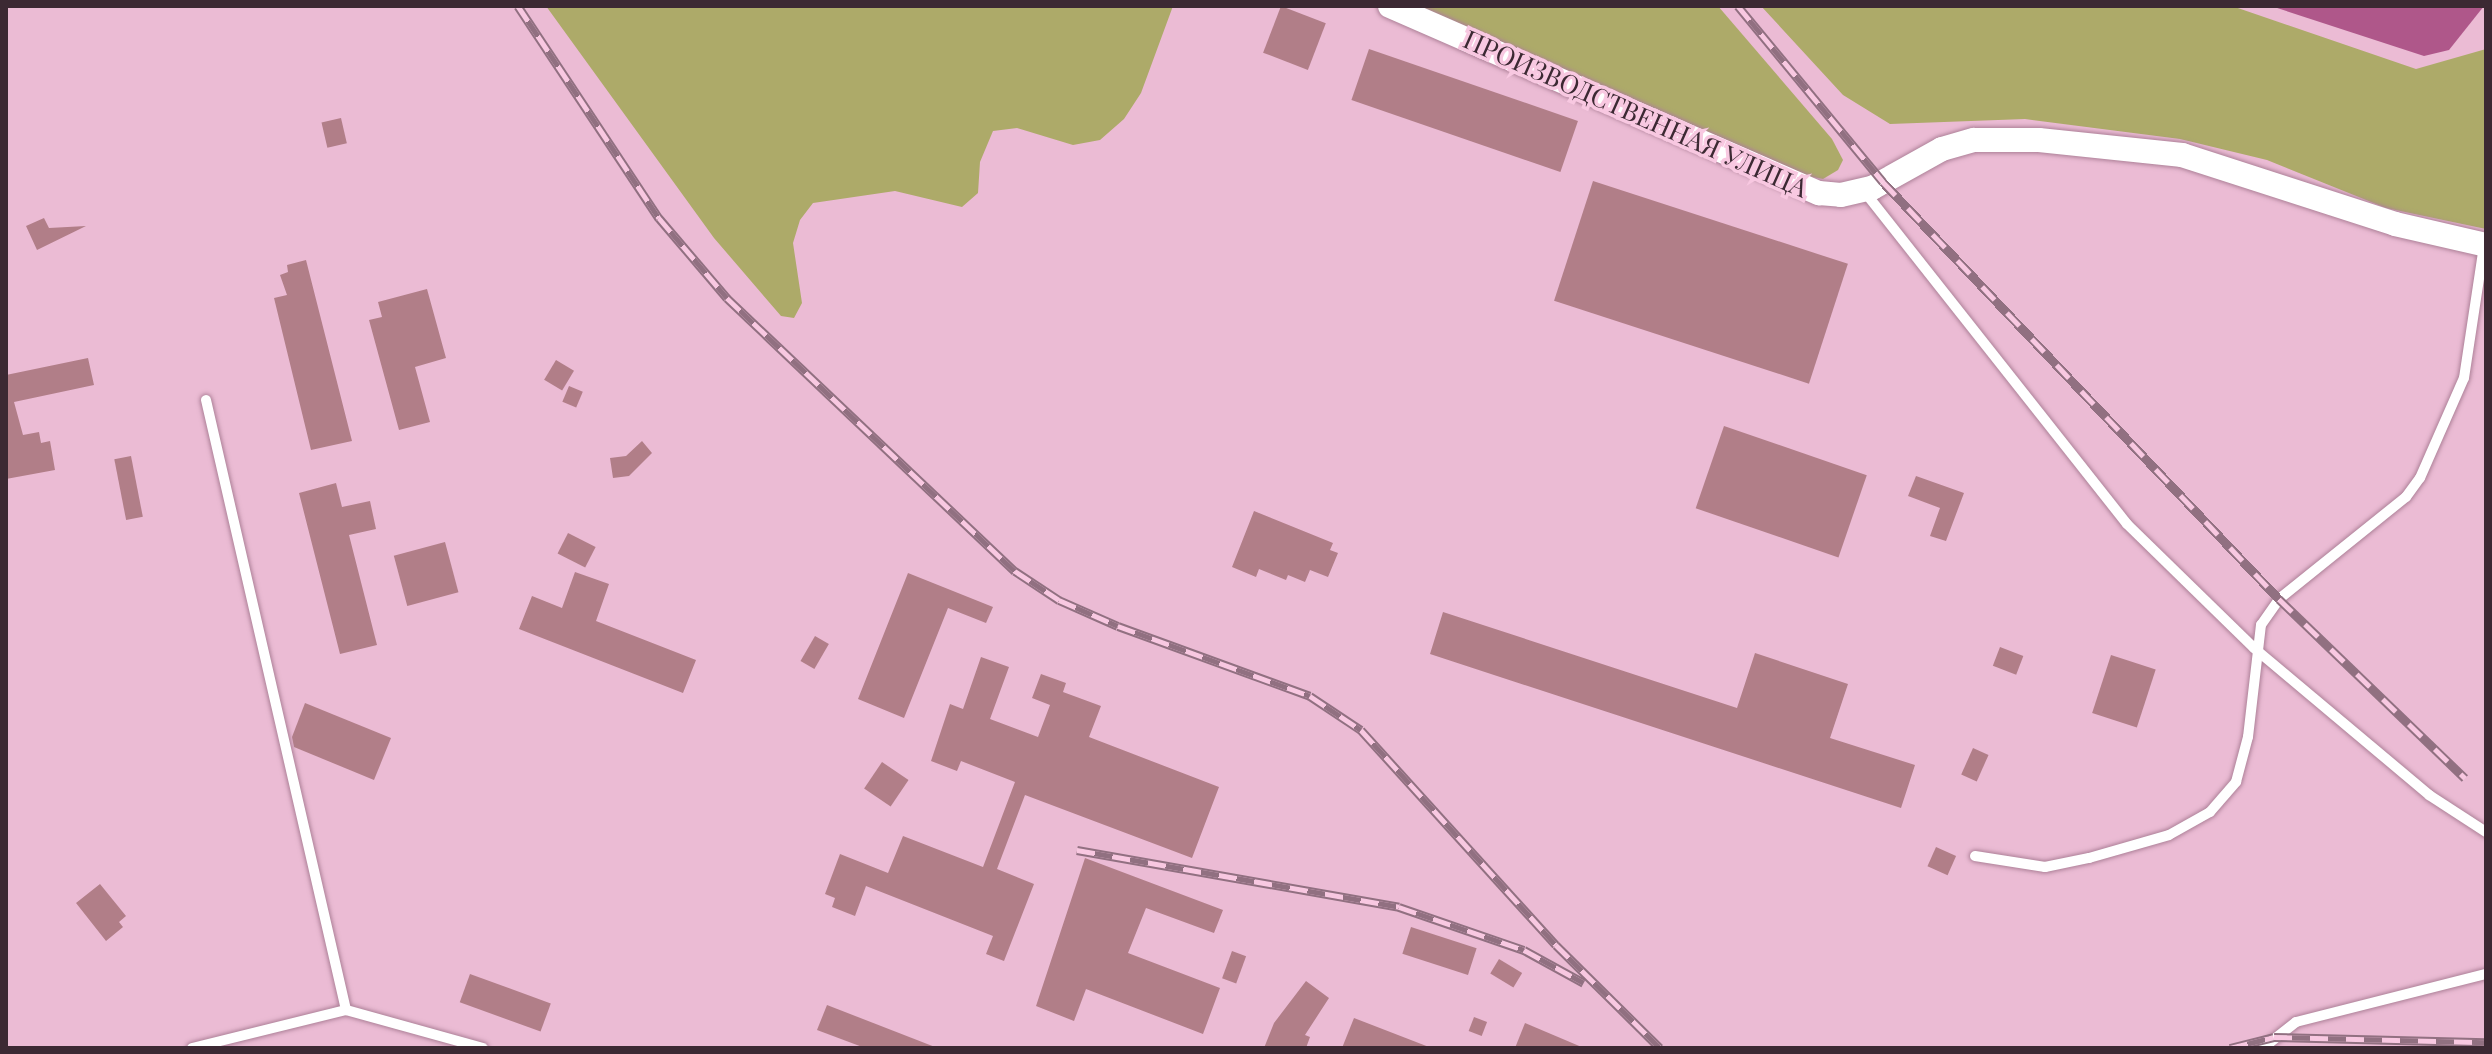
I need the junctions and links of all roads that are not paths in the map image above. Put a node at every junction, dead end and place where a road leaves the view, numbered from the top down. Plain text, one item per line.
1 (1390, 6) edge
2 (1863, 190) junction
3 (2485, 245) edge
4 (2483, 290) edge
5 (206, 400) dead end
6 (2254, 648) junction
7 (2486, 832) edge
8 (1975, 856) dead end
9 (2486, 974) edge
10 (346, 1010) junction
11 (192, 1048) edge
12 (483, 1048) edge
13 (2263, 1048) edge

1 - 2 street, ПРОИЗВОДСТВЕННАЯ УЛИЦА
2 - 3 street, ПРОИЗВОДСТВЕННАЯ УЛИЦА
2 - 6 lane
3 - 4 lane
4 - 6 lane
5 - 10 lane
6 - 7 lane
6 - 8 lane
9 - 13 lane
10 - 11 lane
10 - 12 lane

